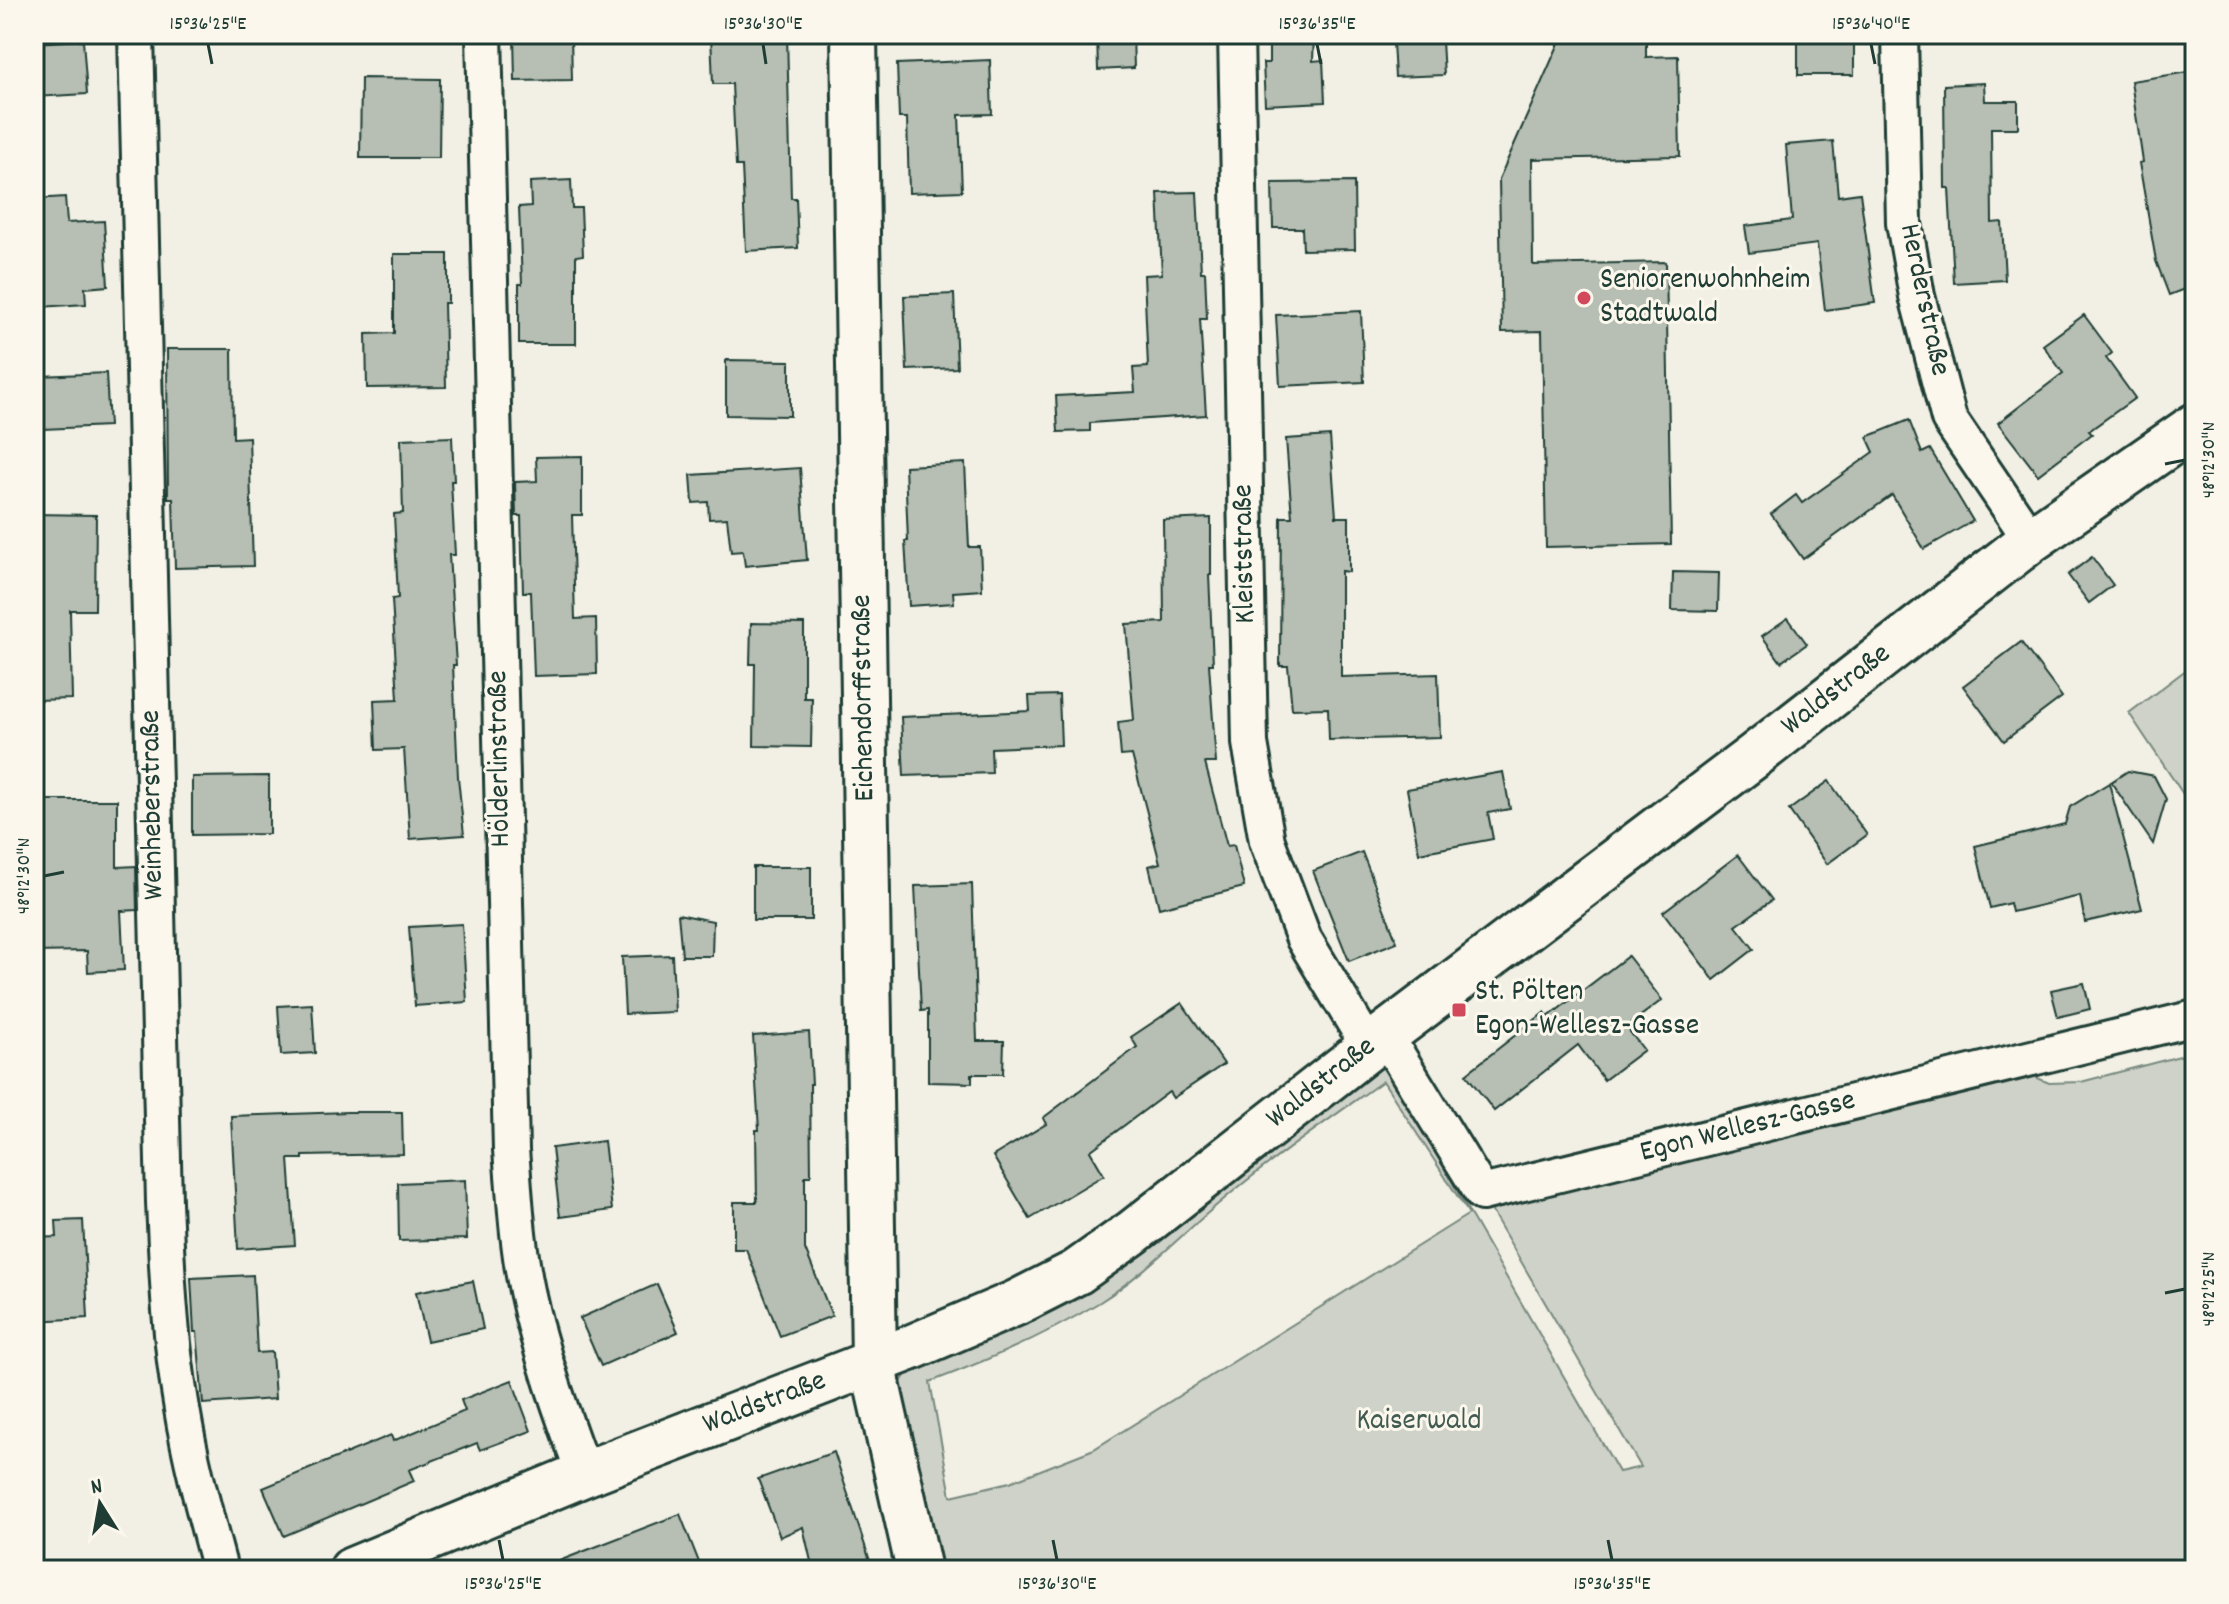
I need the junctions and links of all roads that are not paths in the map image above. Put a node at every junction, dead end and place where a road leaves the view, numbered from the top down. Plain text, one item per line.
1 (136, 34) edge
2 (484, 34) edge
3 (854, 34) edge
4 (1236, 34) edge
5 (1900, 34) edge
6 (2195, 426) edge
7 (2031, 540) junction
8 (2195, 1018) edge
9 (1377, 1041) junction
10 (874, 1361) junction
11 (584, 1474) junction
12 (220, 1570) edge
13 (352, 1570) edge
14 (919, 1570) edge

1 - 12 street, Weinheberstraße
2 - 11 street, Hölderlinstraße
3 - 10 street, Eichendorffstraße
4 - 9 street, Kleiststraße
5 - 7 street, Herderstraße
6 - 7 street, Waldstraße
7 - 9 street, Waldstraße
8 - 9 street, Egon Wellesz-Gasse
9 - 10 street, Waldstraße
10 - 11 street, Waldstraße
10 - 14 street, Eichendorffstraße
11 - 13 street, Waldstraße

